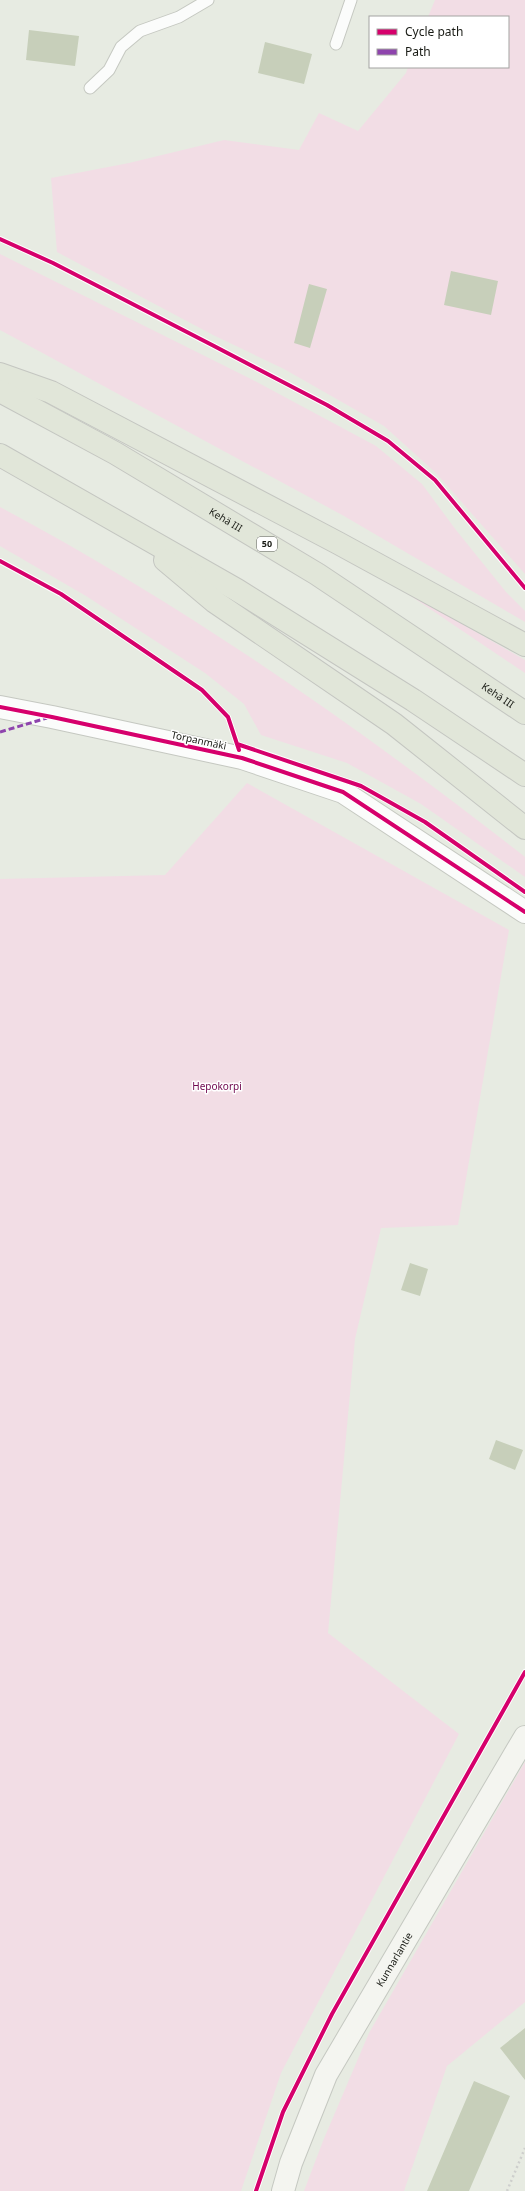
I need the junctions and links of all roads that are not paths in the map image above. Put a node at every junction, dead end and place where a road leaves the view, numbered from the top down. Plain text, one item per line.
1 (208, 0) edge
2 (351, 0) edge
3 (336, 44) dead end
4 (90, 88) dead end
5 (0, 374) edge
6 (0, 391) edge
7 (0, 455) edge
8 (118, 521) junction
9 (525, 645) edge
10 (0, 707) edge
11 (525, 712) edge
12 (525, 774) edge
13 (525, 828) edge
14 (525, 912) edge
15 (525, 1737) edge
16 (283, 2191) edge

1 - 4 lane
2 - 3 lane
5 - 9 highway
6 - 11 highway, Kehä III / 50
7 - 8 highway
8 - 12 highway
8 - 13 highway
10 - 14 street, Torpanmäki
15 - 16 main road, Kunnarlantie

